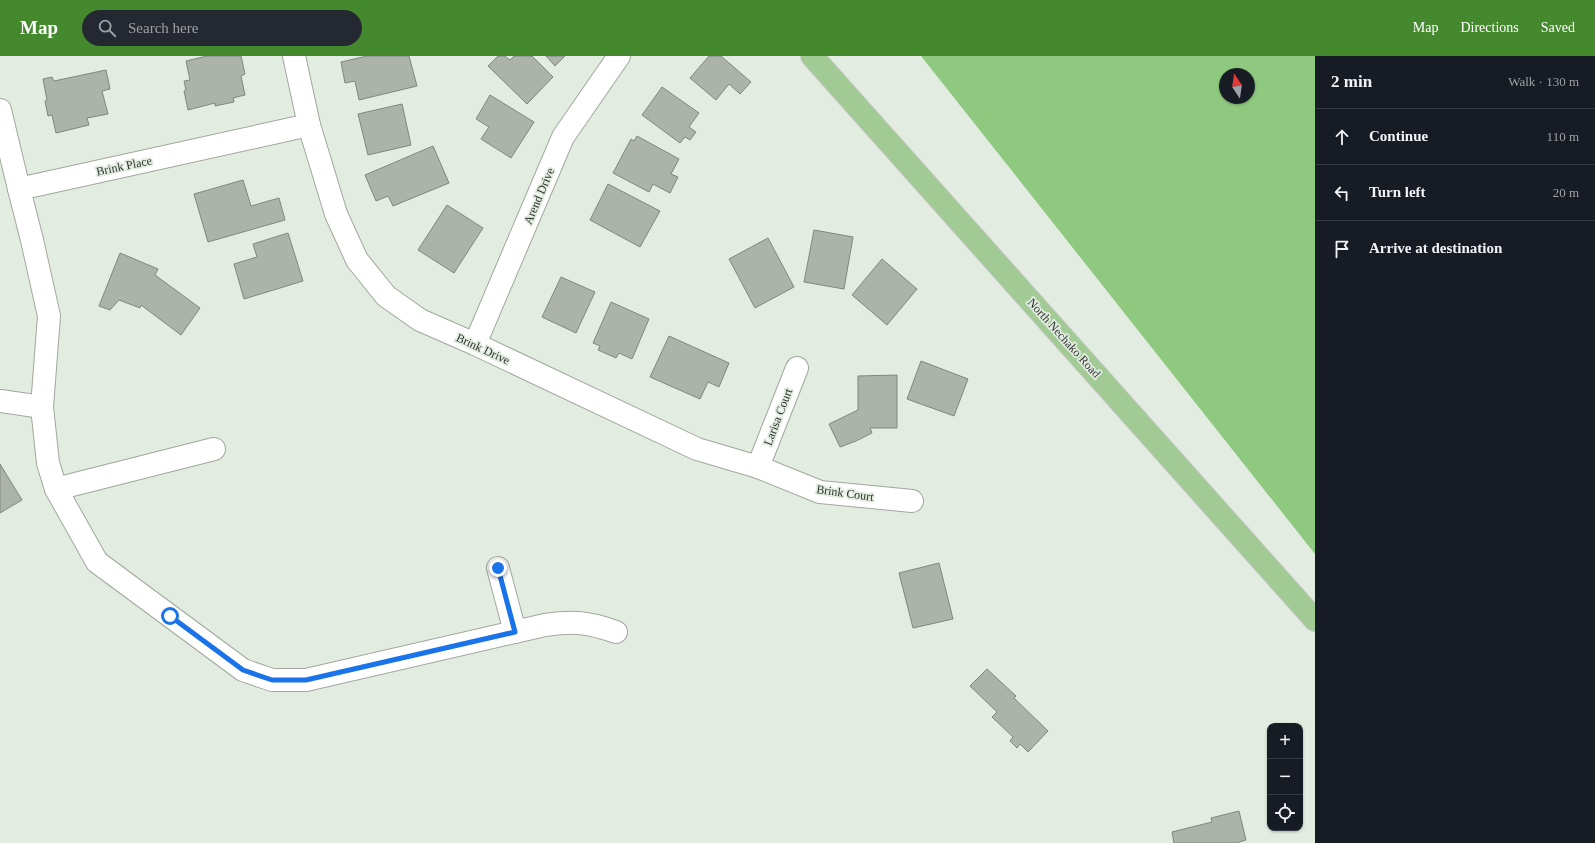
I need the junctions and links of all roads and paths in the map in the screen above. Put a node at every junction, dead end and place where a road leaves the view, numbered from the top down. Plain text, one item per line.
1 (294, 56) edge
2 (618, 56) edge
3 (812, 56) edge
4 (0, 110) edge
5 (309, 125) junction
6 (19, 189) junction
7 (475, 344) junction
8 (797, 368) dead end
9 (0, 401) edge
10 (42, 407) junction
11 (214, 449) dead end
12 (758, 467) junction
13 (56, 489) junction
14 (912, 501) dead end
15 (498, 568) dead end
16 (1315, 620) edge
17 (515, 632) junction
18 (616, 632) dead end

1 - 5 street, Brink Drive
2 - 7 street, Arend Drive
3 - 16 main road, North Nechako Road
4 - 6 street
5 - 6 street, Brink Place
5 - 7 street, Brink Drive
6 - 10 street
7 - 12 street, Brink Drive
8 - 12 street, Larisa Court
9 - 10 street
10 - 13 street
11 - 13 street
12 - 14 street, Brink Court
13 - 17 street
15 - 17 street
17 - 18 street

